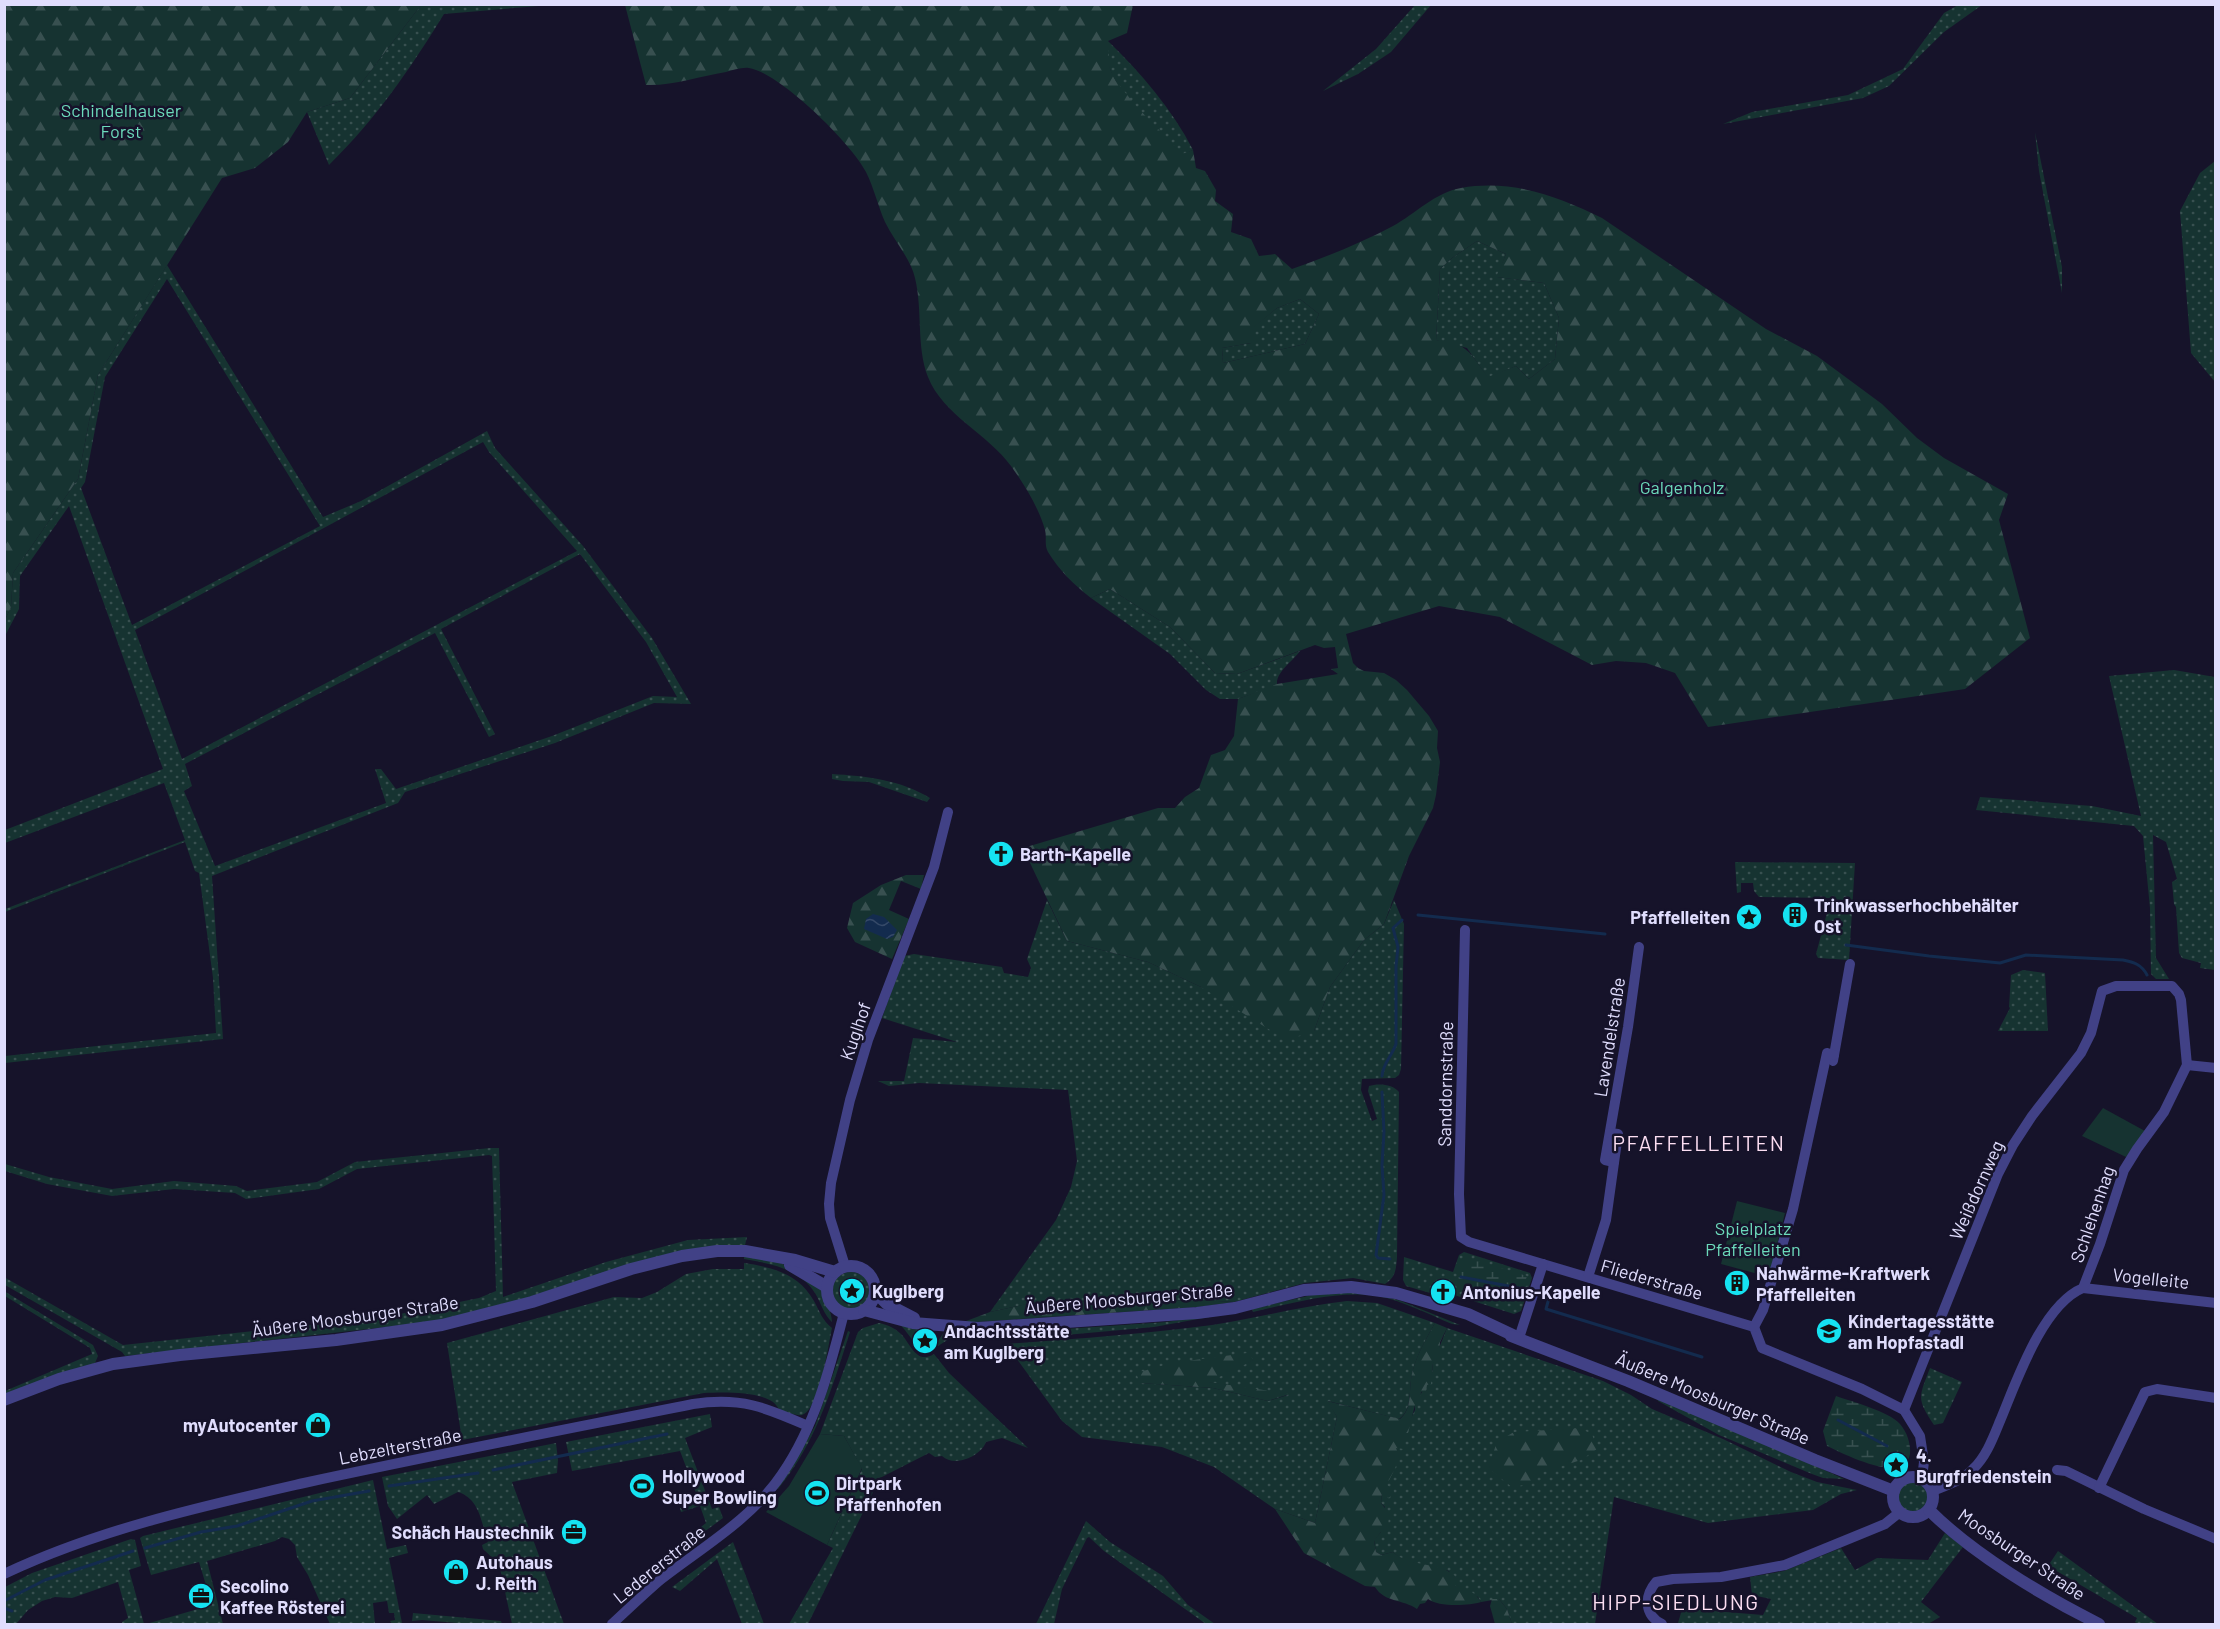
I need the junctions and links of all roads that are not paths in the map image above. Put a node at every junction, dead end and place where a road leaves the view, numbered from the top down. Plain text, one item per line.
1 (948, 812) dead end
2 (1465, 930) dead end
3 (1639, 946) dead end
4 (1850, 964) dead end
5 (2187, 1065) junction
6 (2216, 1068) edge
7 (1461, 1238) joint
8 (779, 1257) junction
9 (1543, 1264) junction
10 (840, 1269) junction
11 (1588, 1277) junction
12 (827, 1287) junction
13 (2082, 1288) junction
14 (875, 1292) junction
15 (2216, 1303) edge
16 (864, 1310) junction
17 (844, 1312) junction
18 (929, 1325) junction
19 (1754, 1327) junction
20 (1519, 1338) junction
21 (2216, 1398) edge
22 (4, 1400) edge
23 (1904, 1410) junction
24 (808, 1426) junction
25 (2057, 1470) dead end
26 (1922, 1478) junction
27 (2098, 1488) junction
28 (1894, 1491) junction
29 (1933, 1491) junction
30 (1929, 1510) junction
31 (1900, 1512) junction
32 (2216, 1539) edge
33 (4, 1574) edge
34 (612, 1624) edge
35 (1662, 1624) edge
36 (2099, 1624) edge

1 - 10 street, Kuglhof
2 - 7 street, Sanddornstraße
3 - 11 street, Lavendelstraße
4 - 19 street
5 - 6 street
5 - 13 street, Schlehenhag
5 - 23 street, Weißdornweg
7 - 9 street, Fliederstraße
8 - 10 street, Äußere Moosburger Straße
8 - 12 street, Äußere Moosburger Straße
8 - 22 street, Äußere Moosburger Straße
9 - 11 street, Fliederstraße
9 - 20 street
10 - 12 street
10 - 14 street, Äußere Moosburger Straße
11 - 19 street, Fliederstraße
12 - 17 street, Äußere Moosburger Straße
13 - 15 street, Vogelleite
13 - 29 street, Schlehenhag
14 - 16 street
14 - 18 street, Äußere Moosburger Straße
16 - 17 street, Äußere Moosburger Straße
16 - 18 street, Äußere Moosburger Straße
17 - 24 street, Ledererstraße
18 - 20 street, Äußere Moosburger Straße
19 - 23 street
20 - 28 street, Äußere Moosburger Straße
21 - 27 street
23 - 26 street
24 - 33 street, Lebzelterstraße
24 - 34 street, Ledererstraße
25 - 27 street
26 - 28 street
26 - 29 street
27 - 32 street
28 - 31 street
29 - 30 street
30 - 31 street
30 - 36 street, Moosburger Straße
31 - 35 street

